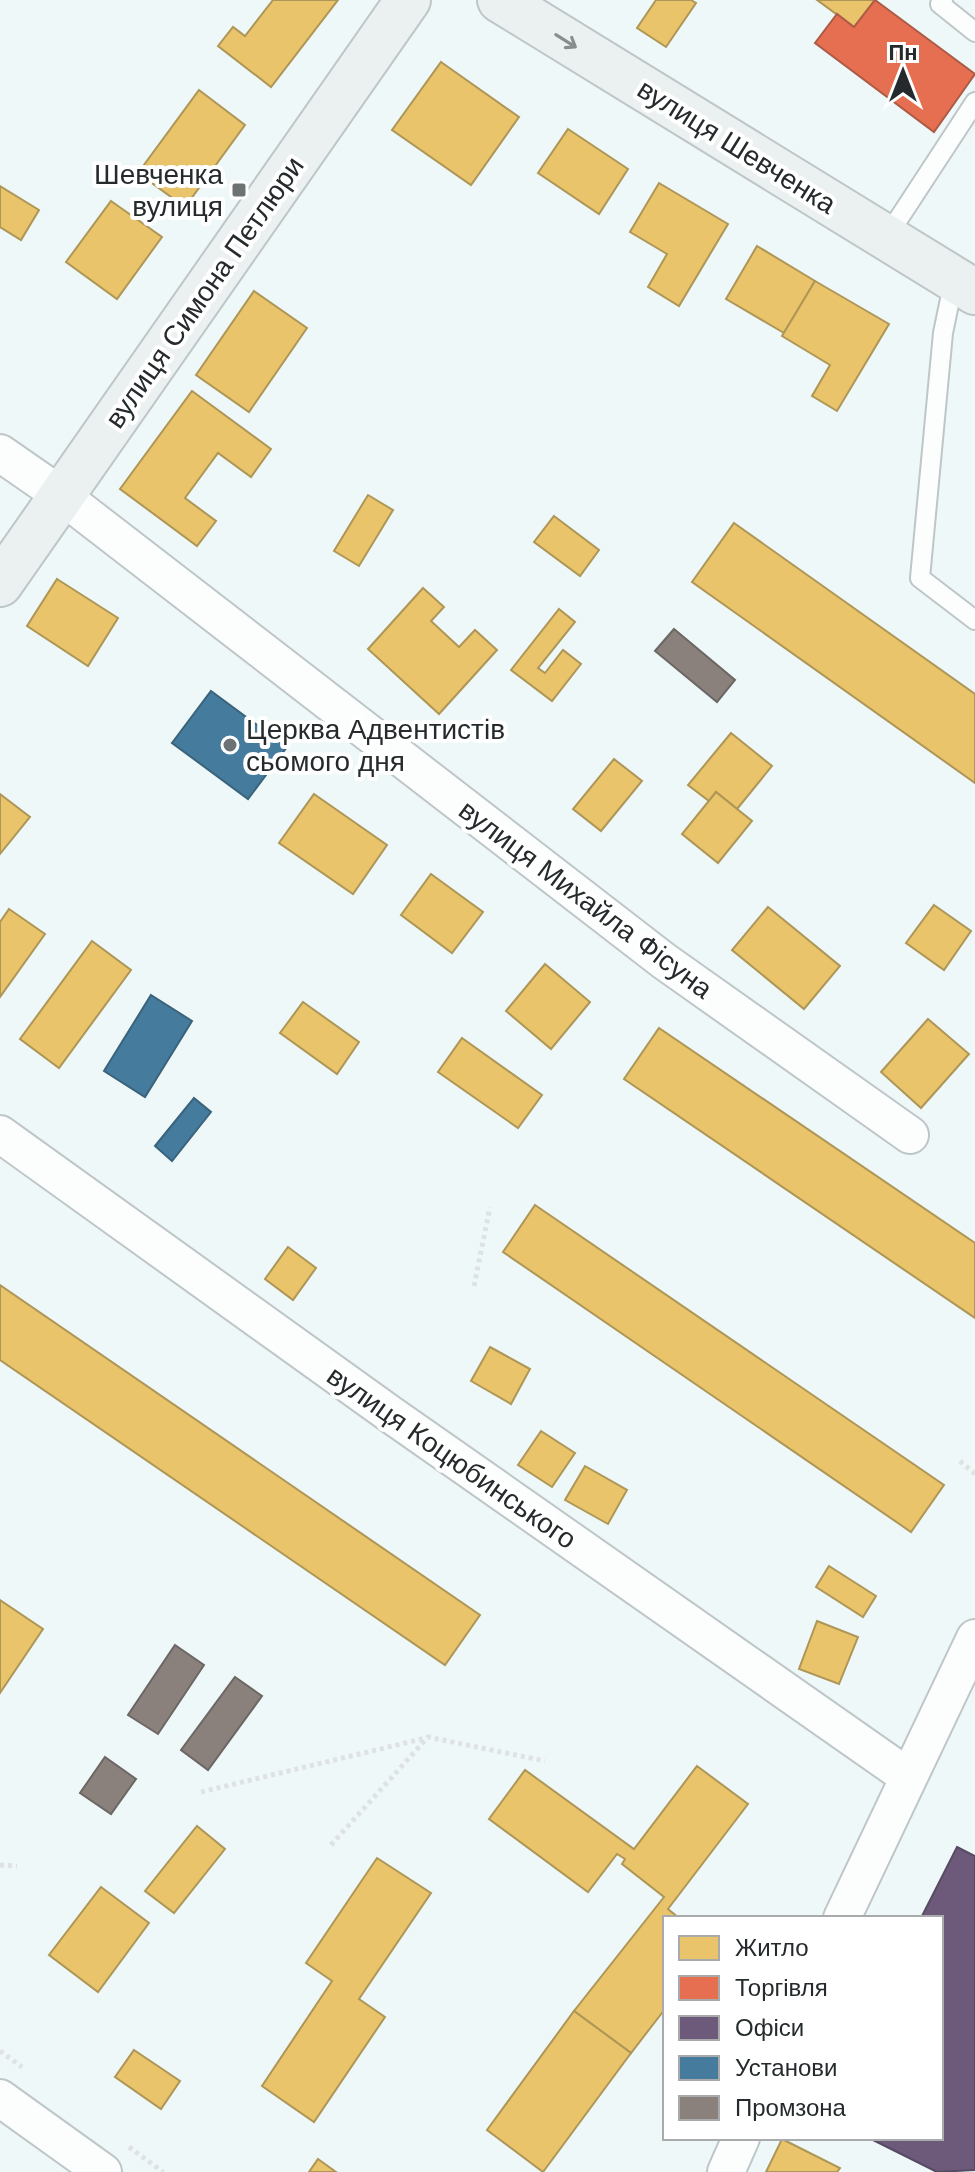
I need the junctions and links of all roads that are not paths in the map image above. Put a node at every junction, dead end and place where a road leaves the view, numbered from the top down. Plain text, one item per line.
1 (408, 0) edge
2 (500, 0) edge
3 (943, 0) edge
4 (975, 32) edge
5 (975, 102) edge
6 (886, 238) junction
7 (965, 286) edge
8 (0, 453) edge
9 (62, 496) junction
10 (0, 584) edge
11 (975, 620) edge
12 (0, 1134) edge
13 (910, 1135) dead end
14 (971, 1656) edge
15 (907, 1776) junction
16 (843, 1916) edge
17 (0, 2098) edge
18 (740, 2140) edge
19 (103, 2172) edge
20 (726, 2172) edge

1 - 9 street, вулиця Симона Петлюри
2 -> 6 street, вулиця Шевченка
3 - 4 lane
5 - 6 lane
6 - 7 street, вулиця Шевченка
7 - 11 lane
8 - 9 street, вулиця Михайла Фісуна
9 - 10 street, вулиця Симона Петлюри
9 - 13 street, вулиця Михайла Фісуна
12 - 15 street, вулиця Коцюбинського
14 - 15 street
15 - 16 street
17 - 19 street
18 - 20 street

